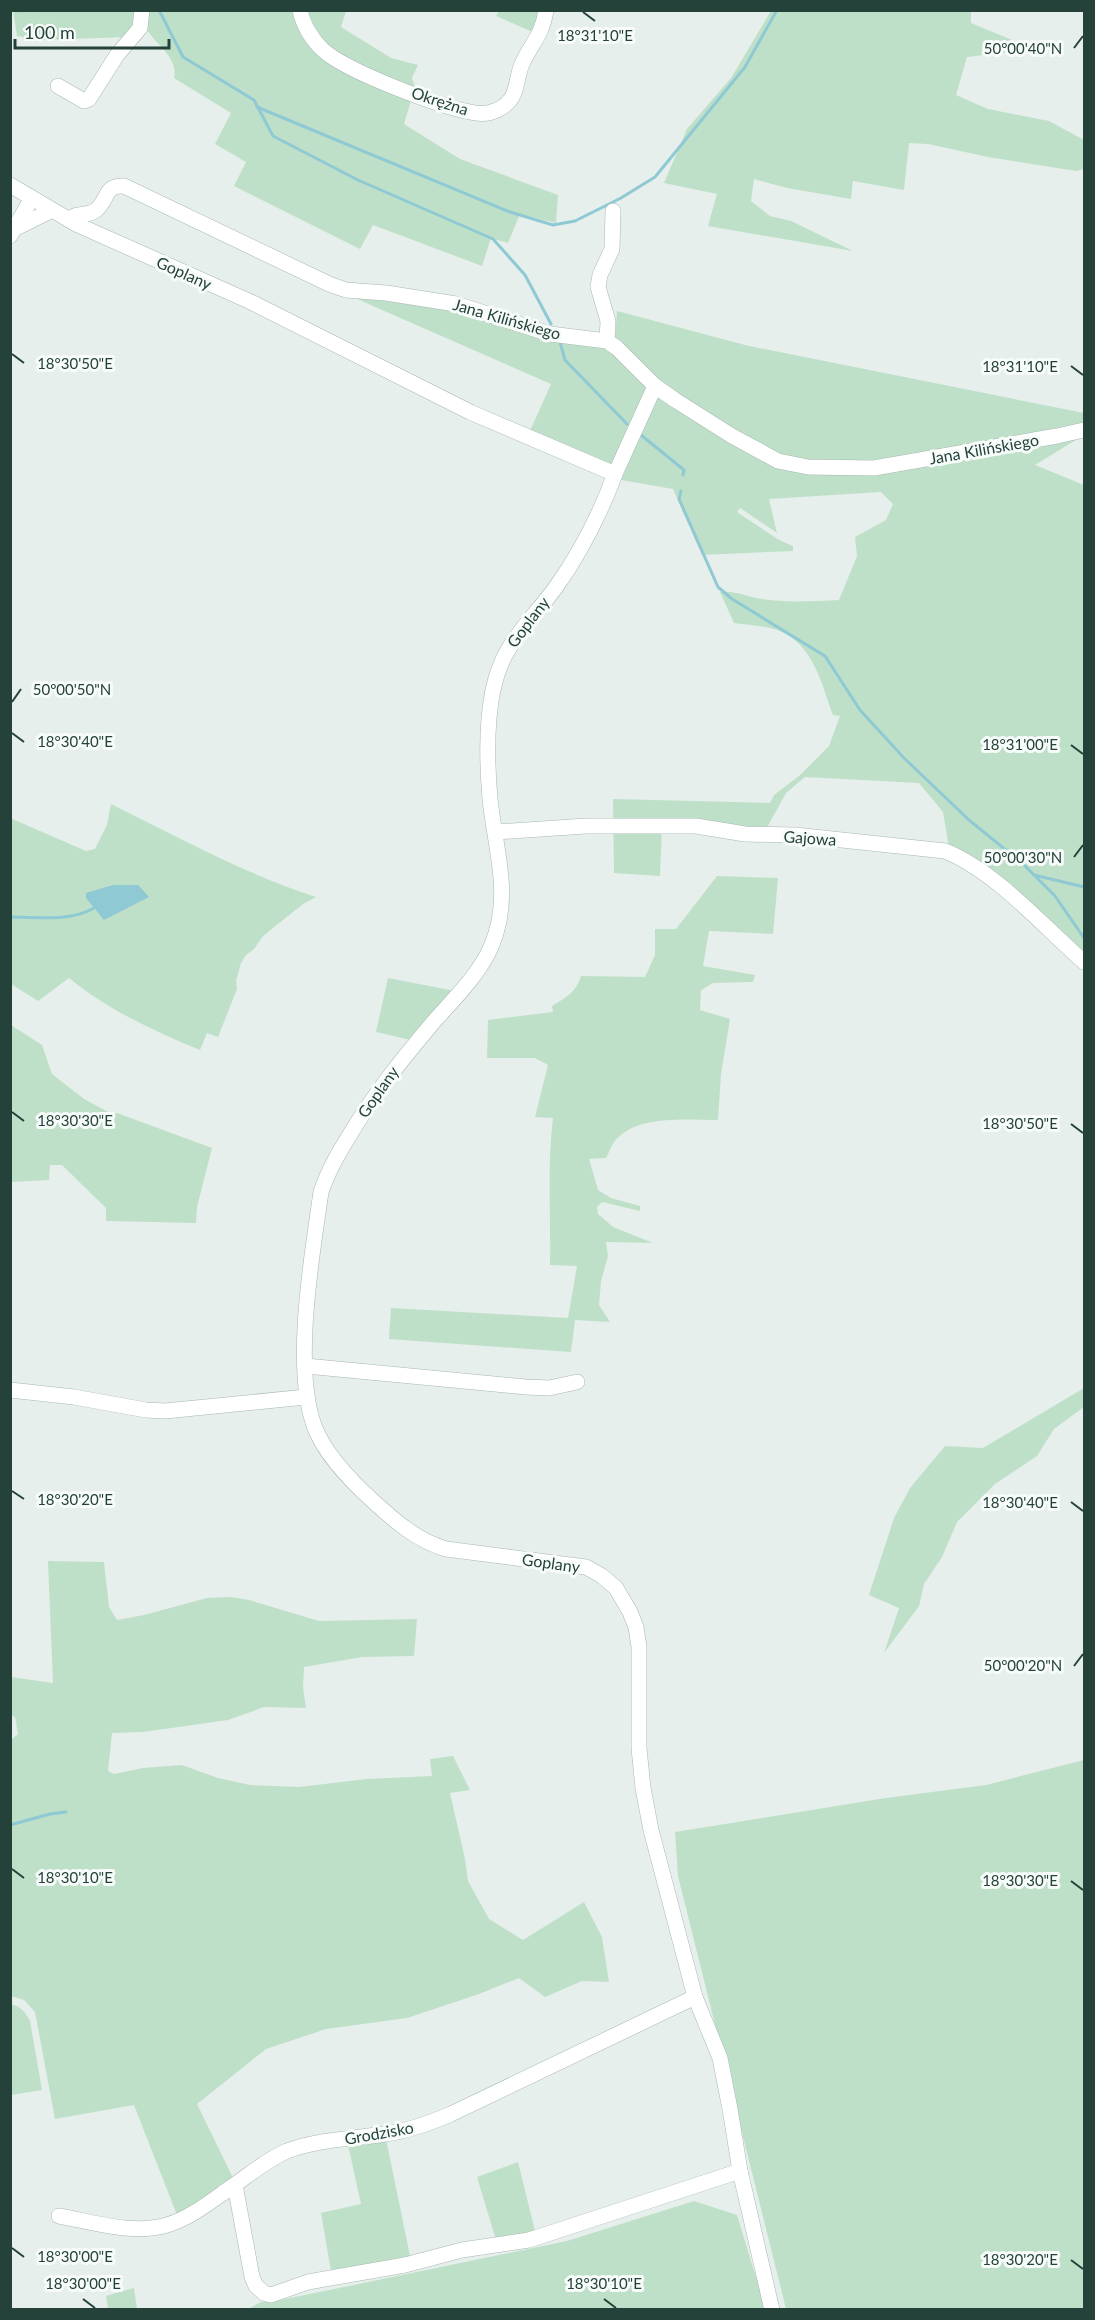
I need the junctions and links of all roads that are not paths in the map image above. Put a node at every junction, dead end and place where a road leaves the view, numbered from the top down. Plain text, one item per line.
1 (142, 10) edge
2 (300, 10) edge
3 (546, 10) edge
4 (58, 86) dead end
5 (10, 185) edge
6 (32, 198) junction
7 (52, 210) junction
8 (613, 211) dead end
9 (69, 220) junction
10 (13, 232) edge
11 (607, 341) junction
12 (655, 386) junction
13 (1084, 429) edge
14 (615, 474) junction
15 (496, 832) junction
16 (1084, 962) edge
17 (306, 1366) junction
18 (577, 1382) dead end
19 (10, 1390) edge
20 (306, 1397) junction
21 (695, 1997) junction
22 (740, 2171) junction
23 (235, 2185) junction
24 (59, 2216) dead end
25 (772, 2310) edge

1 - 4 street
2 - 3 street, Okrężna
5 - 6 street, Goplany
6 - 7 street, Goplany
6 - 10 street
7 - 9 street, Goplany
7 - 10 street
8 - 11 street
9 - 11 street, Jana Kilińskiego
9 - 14 street, Goplany
11 - 12 street, Jana Kilińskiego
12 - 13 street, Jana Kilińskiego
12 - 14 street
14 - 15 street, Goplany
15 - 16 street, Gajowa
15 - 17 street, Goplany
17 - 18 street
17 - 20 street, Goplany
19 - 20 street
20 - 21 street, Goplany
21 - 22 street
21 - 23 street, Grodzisko
22 - 23 street
22 - 25 street
23 - 24 street, Grodzisko

